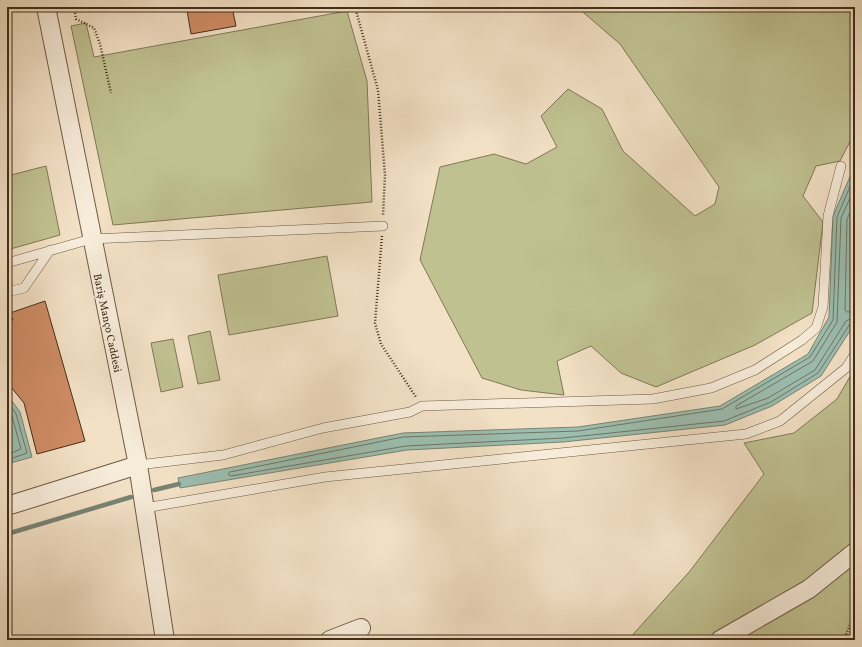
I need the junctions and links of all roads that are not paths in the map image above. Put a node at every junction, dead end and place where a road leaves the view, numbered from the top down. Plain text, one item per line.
1 (46, 7) edge
2 (841, 166) dead end
3 (383, 226) road end
4 (91, 238) junction
5 (50, 250) junction
6 (7, 263) edge
7 (7, 292) edge
8 (855, 354) edge
9 (138, 465) junction
10 (7, 506) edge
11 (145, 508) junction
12 (855, 552) edge
13 (361, 628) dead end
14 (165, 640) edge
15 (330, 640) edge
16 (720, 640) edge

1 - 4 street, Bariş Manço Caddesi
2 - 9 lane
3 - 4 lane
4 - 5 lane
4 - 9 street, Bariş Manço Caddesi
5 - 6 lane
5 - 7 lane
8 - 11 lane
9 - 10 street
9 - 11 street, Bariş Manço Caddesi
11 - 14 street, Bariş Manço Caddesi
12 - 16 street
13 - 15 street

